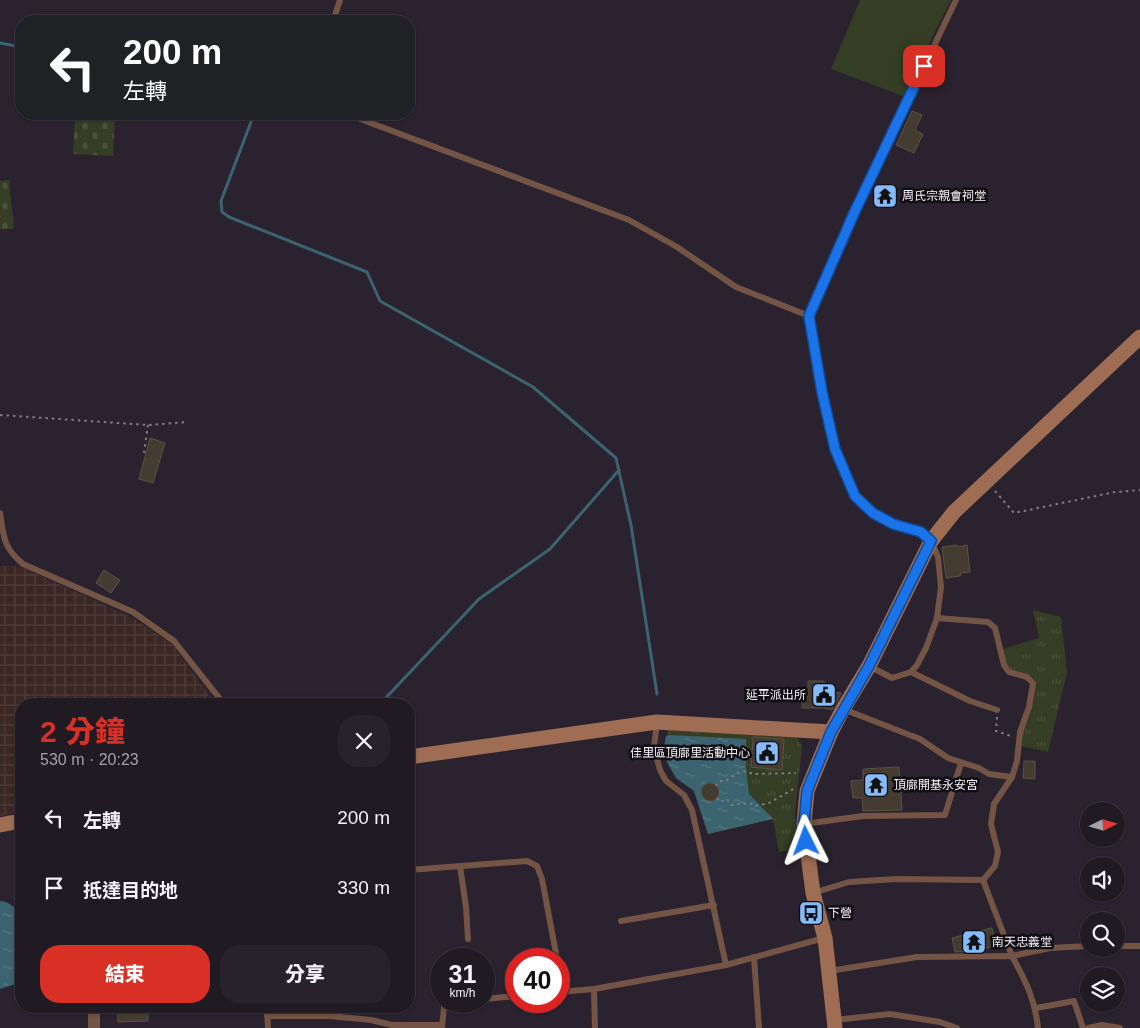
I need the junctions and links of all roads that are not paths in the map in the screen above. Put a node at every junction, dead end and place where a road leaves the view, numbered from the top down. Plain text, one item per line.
1 (340, 0) edge
2 (956, 0) edge
3 (335, 15) edge
4 (363, 120) edge
5 (809, 316) junction
6 (1140, 337) edge
7 (0, 513) edge
8 (931, 541) junction
9 (937, 618) junction
10 (869, 666) junction
11 (911, 672) junction
12 (219, 698) edge
13 (843, 709) junction
14 (997, 710) road end
15 (657, 722) junction
16 (831, 732) junction
17 (415, 756) edge
18 (960, 763) junction
19 (1012, 777) junction
20 (15, 822) edge
21 (804, 824) junction
22 (0, 825) edge
23 (460, 866) junction
24 (415, 870) edge
25 (984, 880) junction
26 (812, 893) junction
27 (714, 905) junction
28 (621, 921) dead end
29 (825, 938) junction
30 (468, 940) dead end
31 (1080, 946) edge
32 (1125, 946) edge
33 (1140, 946) edge
34 (556, 948) edge
35 (1012, 956) junction
36 (754, 957) junction
37 (726, 965) junction
38 (829, 971) junction
39 (594, 989) junction
40 (570, 990) edge
41 (1036, 1008) junction
42 (94, 1013) edge
43 (443, 1013) edge
44 (267, 1016) joint
45 (835, 1024) edge
46 (442, 1027) edge
47 (94, 1028) edge
48 (268, 1028) edge
49 (595, 1028) edge
50 (759, 1028) edge
51 (957, 1028) edge
52 (1038, 1028) edge
53 (1083, 1028) edge
54 (1088, 1028) edge
55 (1120, 1028) edge

1 - 3 lane
2 - 5 lane
4 - 5 lane
5 - 8 lane
6 - 8 street
7 - 12 lane
8 - 9 lane
8 - 10 street
9 - 11 lane
9 - 19 lane
10 - 11 lane
10 - 13 street
11 - 14 lane
13 - 16 street
13 - 18 lane
15 - 16 street
15 - 17 street
15 - 27 lane
16 - 21 street
18 - 19 lane
18 - 21 lane
19 - 25 lane
20 - 22 street
21 - 26 street
23 - 24 lane
23 - 30 lane
23 - 34 lane
25 - 26 lane
25 - 35 lane
26 - 29 street
27 - 28 lane
27 - 37 lane
29 - 36 lane
29 - 38 street
31 - 35 lane
32 - 33 lane
35 - 38 lane
35 - 41 lane
36 - 37 lane
36 - 50 lane
37 - 39 lane
38 - 45 street
39 - 40 lane
39 - 49 lane
41 - 52 lane
41 - 53 lane
42 - 47 street
43 - 46 lane
44 - 46 lane
44 - 48 lane
45 - 51 lane
54 - 55 lane

